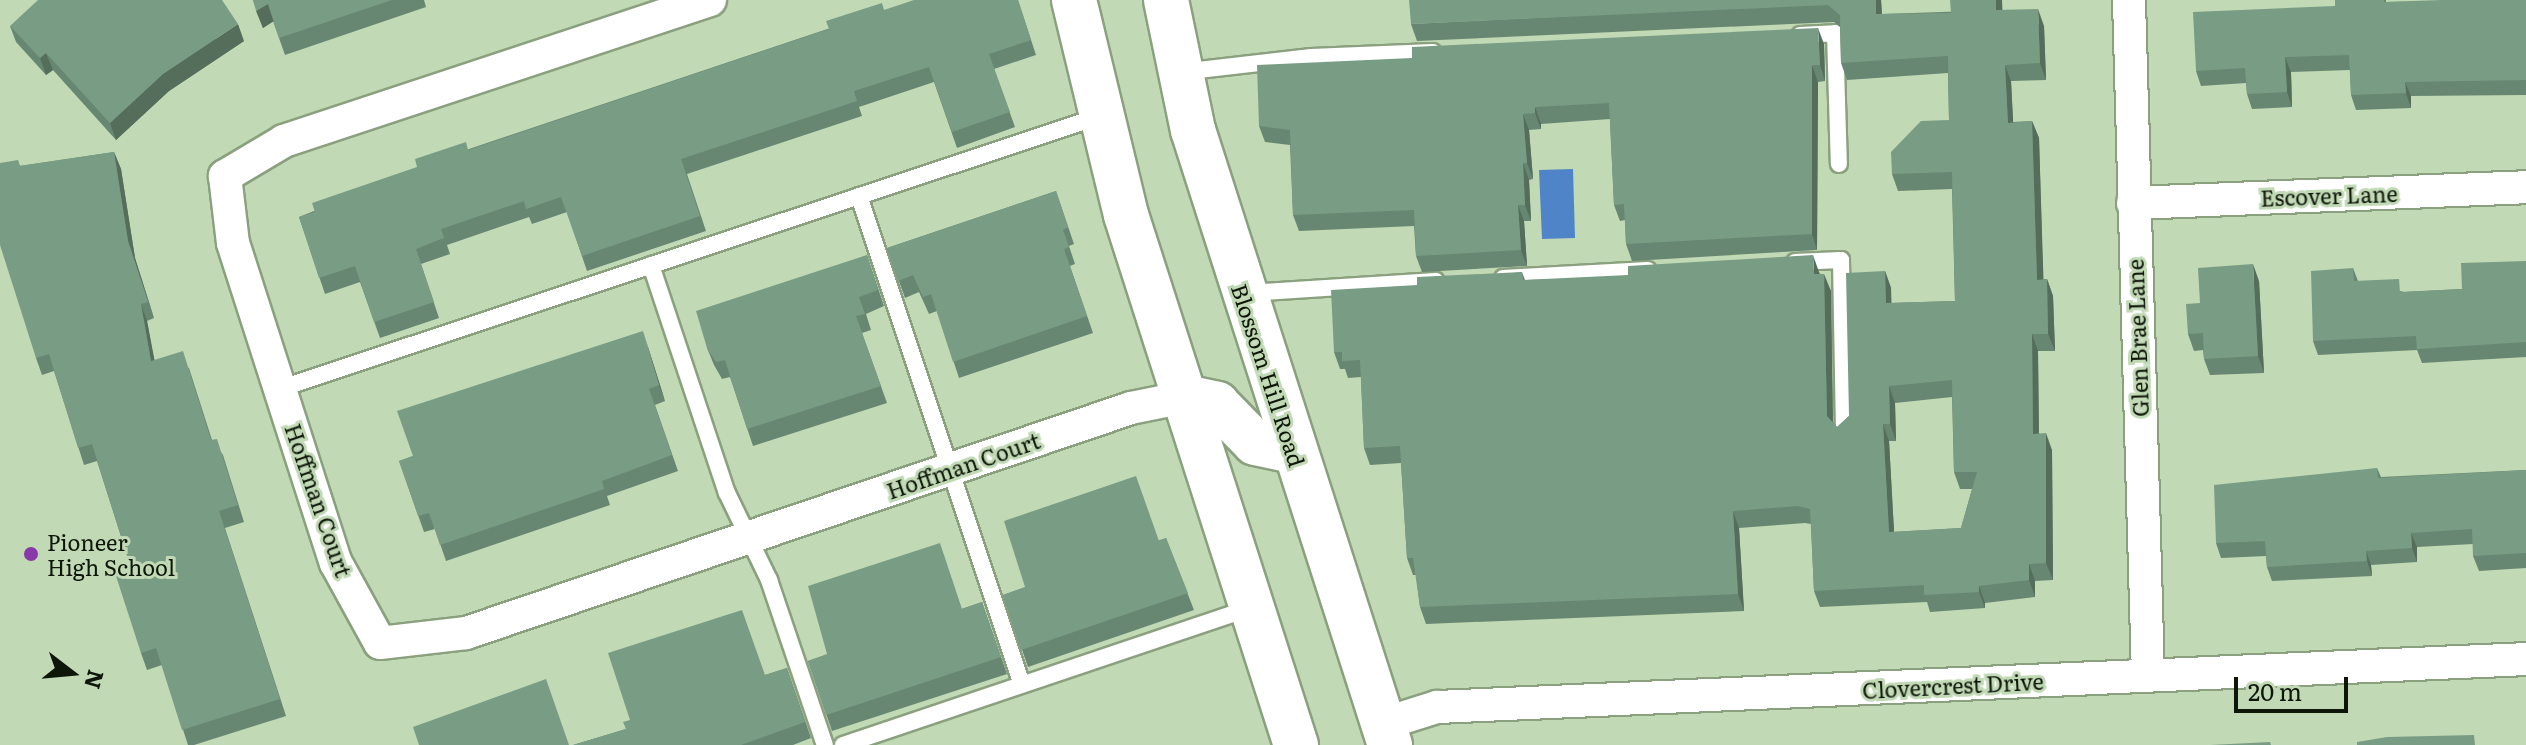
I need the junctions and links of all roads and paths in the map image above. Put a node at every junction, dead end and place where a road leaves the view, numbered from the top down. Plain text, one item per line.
1 (710, 0) edge
2 (1074, 0) edge
3 (1166, 0) edge
4 (2129, 0) edge
5 (1774, 36) edge
6 (1450, 51) edge
7 (1180, 72) junction
8 (1100, 116) junction
9 (1839, 164) dead end
10 (2526, 187) edge
11 (859, 196) junction
12 (2133, 203) junction
13 (1777, 263) edge
14 (651, 265) junction
15 (1665, 269) edge
16 (1489, 278) edge
17 (1458, 280) edge
18 (1242, 293) junction
19 (282, 388) junction
20 (1185, 397) junction
21 (1844, 433) edge
22 (1294, 451) junction
23 (950, 470) junction
24 (748, 536) junction
25 (1252, 607) junction
26 (2526, 659) edge
27 (2148, 676) junction
28 (1022, 685) junction
29 (1386, 735) edge
30 (825, 745) edge
31 (843, 745) edge
32 (1296, 745) edge

1 - 19 street, Hoffman Court
2 - 8 main road
3 - 7 main road, Blossom Hill Road
4 - 12 street, Glen Brae Lane
5 - 9 lane
6 - 7 lane
7 - 18 main road, Blossom Hill Road
8 - 11 lane
8 - 20 main road
10 - 12 street, Escover Lane
11 - 14 lane
11 - 23 lane
12 - 27 street, Glen Brae Lane
13 - 21 lane
14 - 19 lane
14 - 24 lane
15 - 16 lane
17 - 18 lane
18 - 22 main road, Blossom Hill Road
19 - 24 street, Hoffman Court
20 - 22 main road
20 - 23 street, Hoffman Court
20 - 25 main road
22 - 29 main road, Blossom Hill Road
23 - 24 street, Hoffman Court
23 - 28 lane
24 - 30 lane
25 - 28 lane
25 - 32 main road
26 - 27 street, Clovercrest Drive
27 - 29 street, Clovercrest Drive
28 - 31 lane

